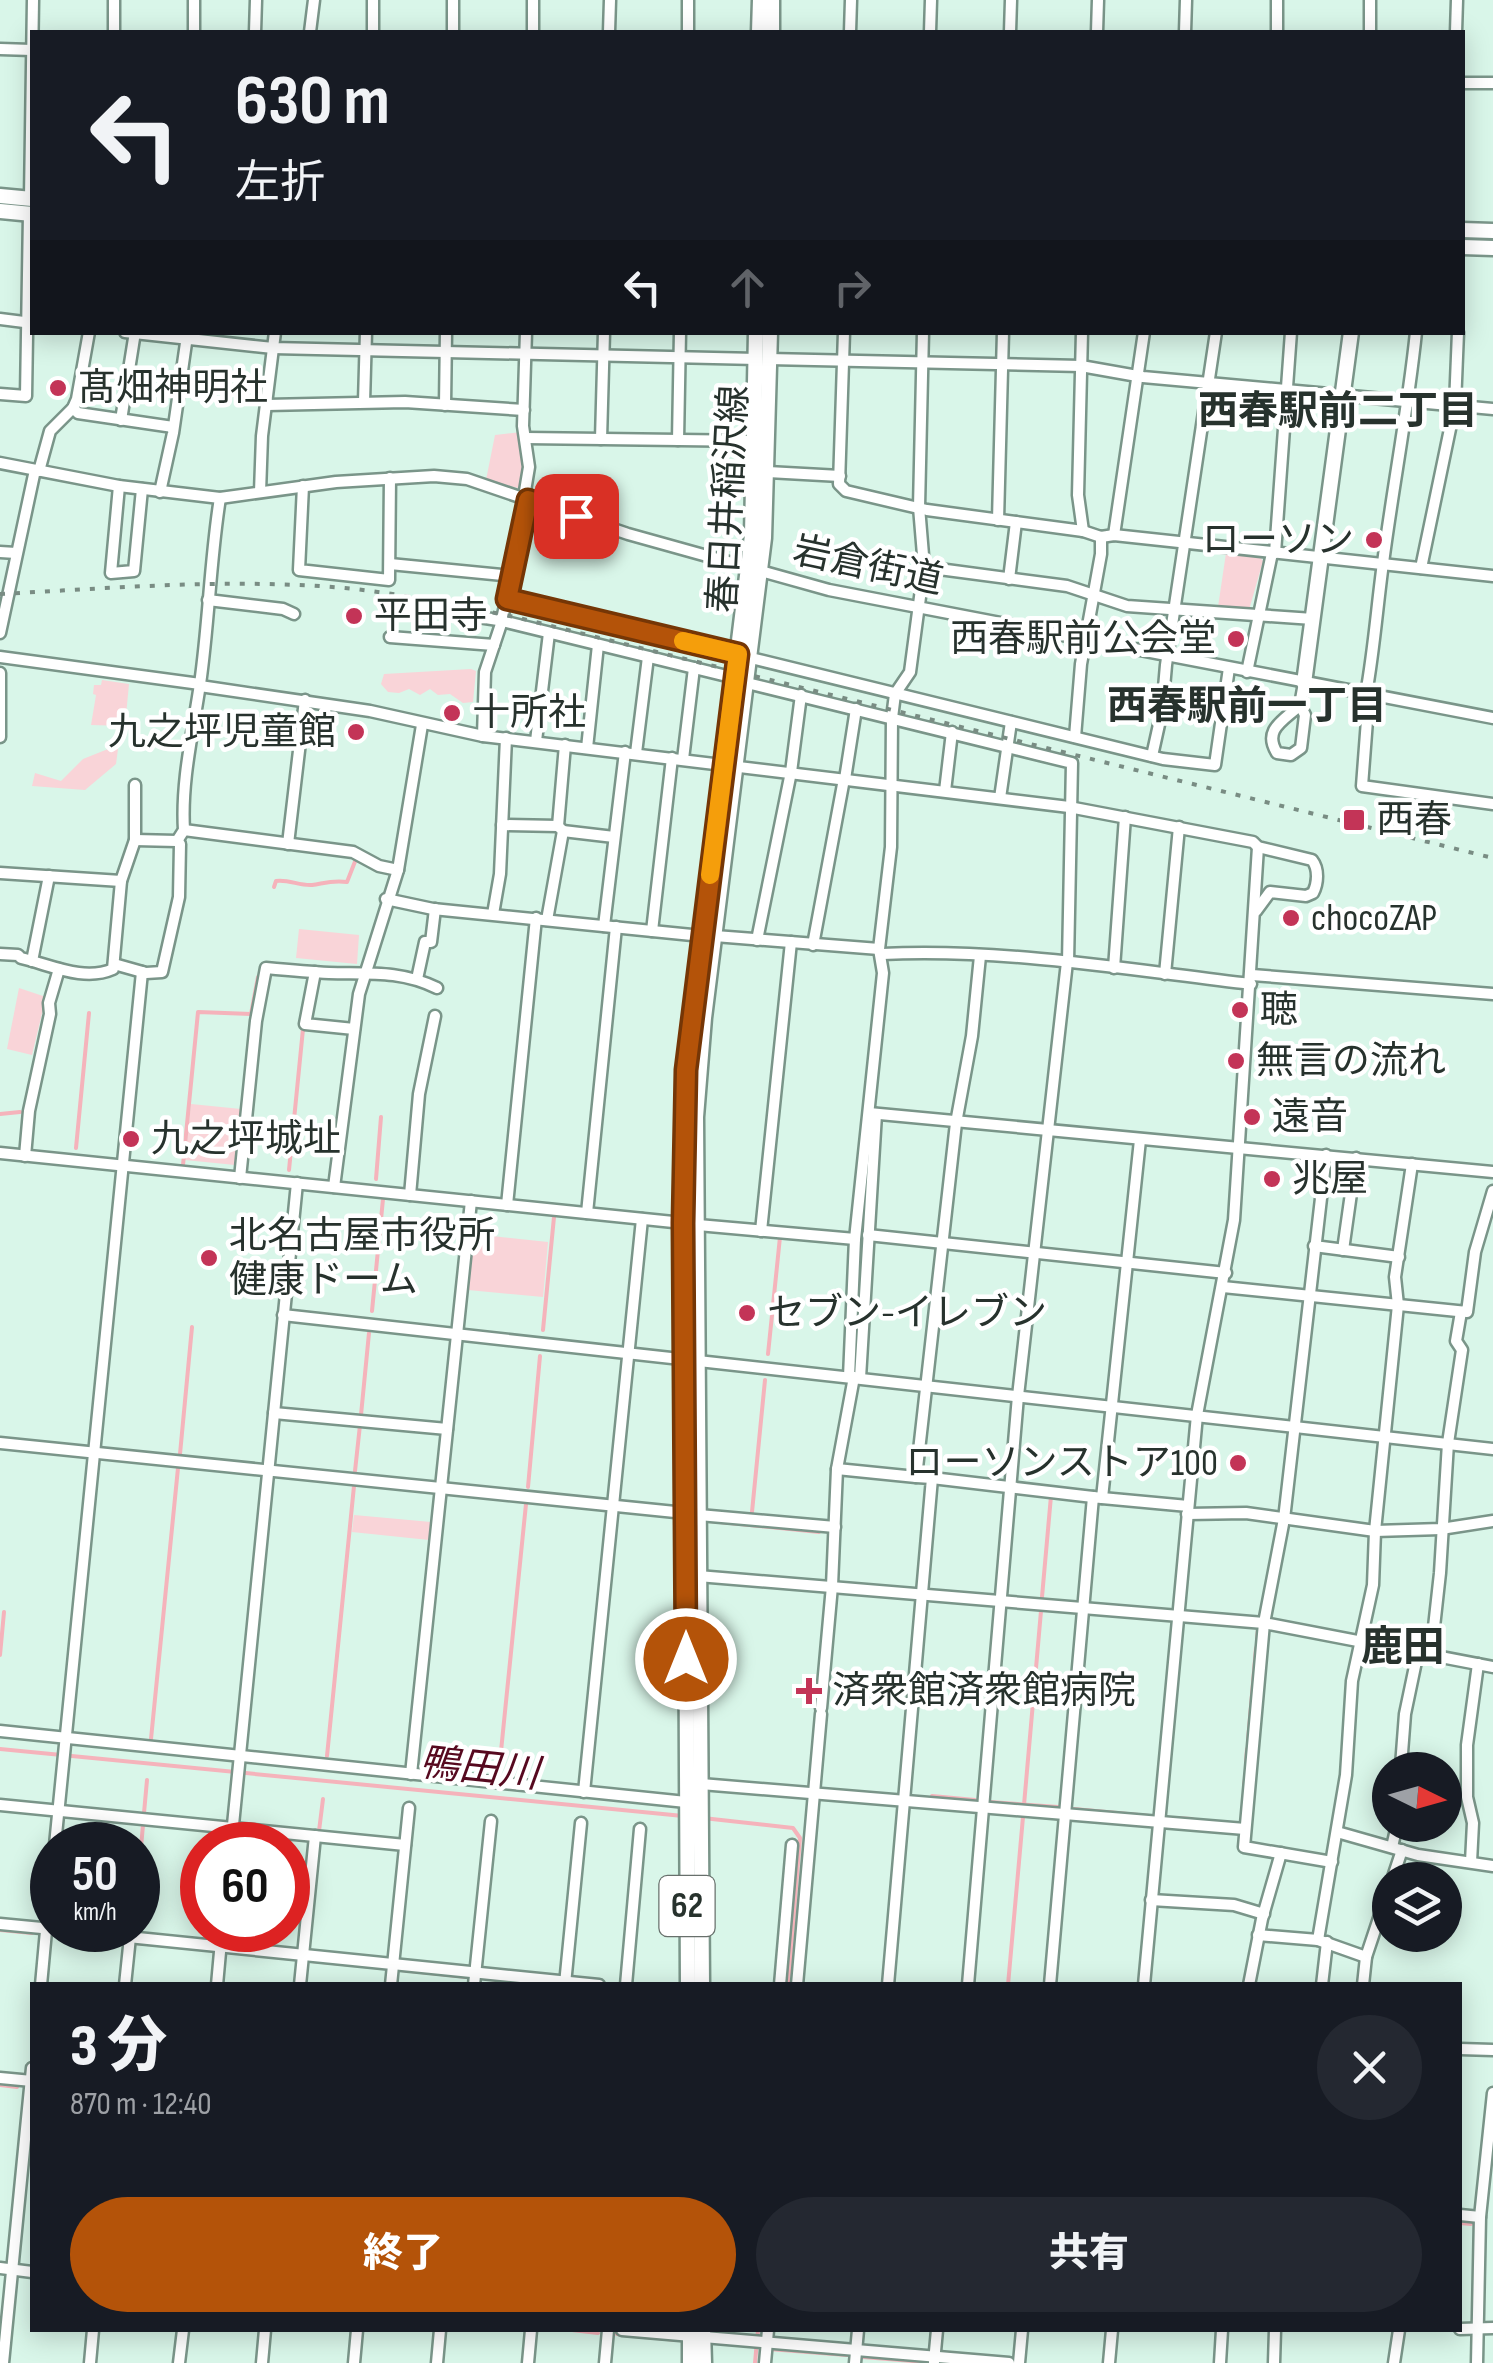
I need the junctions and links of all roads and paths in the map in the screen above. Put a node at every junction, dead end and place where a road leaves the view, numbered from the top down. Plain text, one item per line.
1 (33, 0) edge
2 (114, 0) edge
3 (194, 0) edge
4 (256, 0) edge
5 (314, 0) edge
6 (373, 0) edge
7 (454, 0) edge
8 (533, 0) edge
9 (610, 0) edge
10 (688, 0) edge
11 (760, 0) edge
12 (772, 0) edge
13 (851, 0) edge
14 (930, 0) edge
15 (1011, 0) edge
16 (1098, 0) edge
17 (1186, 0) edge
18 (1277, 0) edge
19 (1370, 0) edge
20 (1457, 0) edge
21 (32, 30) edge
22 (114, 30) edge
23 (194, 30) edge
24 (255, 30) edge
25 (310, 30) edge
26 (372, 30) edge
27 (453, 30) edge
28 (533, 30) edge
29 (610, 30) edge
30 (688, 30) edge
31 (759, 30) edge
32 (772, 30) edge
33 (850, 30) edge
34 (930, 30) edge
35 (1010, 30) edge
36 (1097, 30) edge
37 (1185, 30) edge
38 (1276, 30) edge
39 (1370, 30) edge
40 (1456, 30) edge
41 (0, 49) edge
42 (30, 50) edge
43 (1465, 83) edge
44 (1493, 83) edge
45 (0, 196) edge
46 (30, 206) edge
47 (30, 206) edge
48 (0, 212) edge
49 (1465, 230) edge
50 (1493, 231) edge
51 (1465, 247) edge
52 (1493, 248) edge
53 (0, 320) edge
54 (30, 322) edge
55 (88, 335) edge
56 (135, 335) edge
57 (274, 335) edge
58 (366, 335) edge
59 (446, 335) edge
60 (526, 335) edge
61 (604, 335) edge
62 (680, 335) edge
63 (757, 335) edge
64 (769, 335) edge
65 (844, 335) edge
66 (924, 335) edge
67 (1003, 335) edge
68 (1082, 335) edge
69 (1144, 335) edge
70 (1216, 335) edge
71 (1291, 335) edge
72 (1352, 335) edge
73 (1416, 335) edge
74 (1458, 335) edge
75 (186, 336) edge
76 (236, 338) edge
77 (272, 348) junction
78 (365, 350) junction
79 (446, 352) junction
80 (526, 354) junction
81 (604, 356) junction
82 (680, 357) junction
83 (762, 359) junction
84 (844, 360) junction
85 (922, 363) junction
86 (1002, 364) junction
87 (1081, 366) junction
88 (1138, 376) junction
89 (1208, 383) junction
90 (1288, 391) junction
91 (0, 394) edge
92 (1343, 396) junction
93 (1409, 401) junction
94 (364, 402) junction
95 (267, 405) junction
96 (444, 405) junction
97 (1455, 405) junction
98 (73, 408) junction
99 (1493, 409) edge
100 (524, 410) junction
101 (122, 420) junction
102 (173, 428) junction
103 (526, 438) junction
104 (601, 439) junction
105 (678, 440) junction
106 (756, 442) junction
107 (0, 462) edge
108 (37, 470) junction
109 (768, 472) junction
110 (840, 476) junction
111 (390, 478) junction
112 (119, 486) junction
113 (303, 486) junction
114 (142, 490) junction
115 (160, 492) junction
116 (260, 492) junction
117 (220, 498) junction
118 (526, 498) junction
119 (919, 508) junction
120 (998, 520) junction
121 (1016, 522) junction
122 (1082, 531) junction
123 (1114, 535) junction
124 (1101, 537) junction
125 (1185, 543) junction
126 (0, 552) edge
127 (16, 553) junction
128 (1273, 553) junction
129 (1320, 558) junction
130 (390, 564) junction
131 (1383, 564) junction
132 (924, 567) junction
133 (1421, 568) junction
134 (754, 571) junction
135 (512, 576) junction
136 (1493, 576) edge
137 (1009, 579) junction
138 (1094, 592) junction
139 (507, 599) junction
140 (208, 600) junction
141 (396, 604) dead end
142 (918, 609) junction
143 (1174, 609) junction
144 (294, 614) dead end
145 (1259, 614) junction
146 (1312, 620) junction
147 (502, 622) junction
148 (0, 633) edge
149 (549, 634) junction
150 (390, 637) dead end
151 (1084, 642) junction
152 (494, 645) junction
153 (598, 645) junction
154 (0, 656) edge
155 (744, 656) junction
156 (1167, 656) junction
157 (648, 657) junction
158 (694, 668) junction
159 (1229, 668) junction
160 (1247, 672) junction
161 (0, 673) edge
162 (741, 681) junction
163 (1304, 683) junction
164 (200, 684) junction
165 (895, 694) junction
166 (1368, 694) junction
167 (1, 695) edge
168 (801, 696) junction
169 (305, 700) junction
170 (1300, 704) junction
171 (856, 709) junction
172 (892, 718) junction
173 (1493, 718) edge
174 (1012, 722) junction
175 (422, 725) junction
176 (952, 732) junction
177 (483, 736) junction
178 (0, 737) edge
179 (1075, 737) junction
180 (506, 738) junction
181 (536, 741) junction
182 (565, 745) junction
183 (1006, 746) junction
184 (587, 748) junction
185 (630, 753) junction
186 (1152, 756) junction
187 (677, 759) junction
188 (731, 765) junction
189 (791, 772) junction
190 (844, 779) junction
191 (136, 785) dead end
192 (894, 786) junction
193 (945, 791) junction
194 (1000, 798) junction
195 (1493, 804) edge
196 (1069, 807) junction
197 (1125, 816) junction
198 (502, 825) junction
199 (1180, 827) junction
200 (560, 828) junction
201 (180, 835) junction
202 (614, 837) junction
203 (135, 840) junction
204 (288, 844) junction
205 (1258, 847) junction
206 (398, 870) junction
207 (0, 873) edge
208 (49, 876) junction
209 (121, 881) junction
210 (1255, 884) junction
211 (1270, 892) junction
212 (386, 899) junction
213 (435, 909) junction
214 (1256, 911) junction
215 (493, 914) junction
216 (541, 919) junction
217 (610, 926) junction
218 (652, 931) junction
219 (708, 936) junction
220 (757, 940) junction
221 (790, 942) junction
222 (813, 945) junction
223 (881, 951) junction
224 (0, 954) edge
225 (980, 956) junction
226 (32, 960) junction
227 (1067, 962) junction
228 (114, 964) junction
229 (1114, 968) junction
230 (59, 969) junction
231 (142, 972) junction
232 (316, 972) junction
233 (364, 972) junction
234 (1165, 974) junction
235 (417, 978) junction
236 (1252, 979) junction
237 (437, 988) dead end
238 (1493, 994) edge
239 (435, 1016) dead end
240 (354, 1029) junction
241 (873, 1113) junction
242 (956, 1123) junction
243 (1048, 1132) junction
244 (1140, 1140) junction
245 (1240, 1148) junction
246 (0, 1153) edge
247 (1326, 1155) junction
248 (24, 1156) junction
249 (1356, 1158) junction
250 (1412, 1164) junction
251 (121, 1165) junction
252 (1493, 1172) edge
253 (240, 1178) junction
254 (297, 1183) junction
255 (334, 1187) junction
256 (1493, 1191) edge
257 (410, 1194) junction
258 (470, 1201) junction
259 (508, 1204) junction
260 (587, 1213) junction
261 (642, 1219) junction
262 (690, 1224) junction
263 (761, 1231) junction
264 (868, 1235) junction
265 (855, 1239) junction
266 (943, 1243) junction
267 (1314, 1246) junction
268 (1343, 1250) junction
269 (1034, 1252) junction
270 (1398, 1257) junction
271 (1127, 1263) junction
272 (1226, 1274) junction
273 (1224, 1286) junction
274 (1308, 1296) junction
275 (1398, 1305) junction
276 (1461, 1312) junction
277 (284, 1315) junction
278 (457, 1333) junction
279 (628, 1352) junction
280 (692, 1359) junction
281 (854, 1377) junction
282 (927, 1386) junction
283 (1018, 1396) junction
284 (1112, 1406) junction
285 (274, 1413) junction
286 (1197, 1415) junction
287 (1295, 1426) junction
288 (447, 1429) junction
289 (1384, 1436) junction
290 (0, 1443) edge
291 (1448, 1444) junction
292 (1493, 1449) edge
293 (94, 1450) junction
294 (268, 1469) junction
295 (837, 1469) junction
296 (916, 1476) junction
297 (932, 1478) junction
298 (1010, 1486) junction
299 (441, 1487) junction
300 (1097, 1497) junction
301 (613, 1506) junction
302 (1187, 1510) junction
303 (692, 1514) junction
304 (1284, 1519) junction
305 (1493, 1521) edge
306 (835, 1527) junction
307 (1441, 1529) junction
308 (1375, 1531) junction
309 (698, 1576) junction
310 (832, 1586) junction
311 (922, 1595) junction
312 (1000, 1602) junction
313 (1083, 1608) junction
314 (1178, 1616) junction
315 (1264, 1623) junction
316 (1361, 1640) junction
317 (1418, 1652) junction
318 (1431, 1654) junction
319 (1478, 1664) junction
320 (1493, 1667) edge
321 (0, 1731) edge
322 (65, 1740) junction
323 (1402, 1752) edge
324 (239, 1760) junction
325 (411, 1774) junction
326 (701, 1784) junction
327 (584, 1792) junction
328 (814, 1794) junction
329 (903, 1801) junction
330 (0, 1805) edge
331 (691, 1806) junction
332 (982, 1807) junction
333 (409, 1808) dead end
334 (58, 1811) junction
335 (1065, 1814) junction
336 (490, 1821) dead end
337 (57, 1822) edge
338 (233, 1822) edge
339 (1158, 1822) junction
340 (180, 1823) edge
341 (581, 1824) dead end
342 (640, 1829) dead end
343 (694, 1829) junction
344 (1245, 1829) junction
345 (1337, 1832) junction
346 (310, 1836) edge
347 (315, 1836) junction
348 (1397, 1842) edge
349 (406, 1845) junction
350 (792, 1845) dead end
351 (1397, 1848) junction
352 (1281, 1853) junction
353 (1332, 1862) junction
354 (1395, 1862) edge
355 (1470, 1862) junction
356 (1493, 1866) edge
357 (1151, 1900) junction
358 (1264, 1914) junction
359 (0, 1924) edge
360 (30, 1927) edge
361 (1258, 1935) junction
362 (1372, 1939) edge
363 (1322, 1941) junction
364 (48, 1952) edge
365 (128, 1952) edge
366 (220, 1952) edge
367 (282, 1952) edge
368 (303, 1954) junction
369 (1366, 1957) junction
370 (394, 1964) junction
371 (476, 1972) junction
372 (42, 1982) edge
373 (125, 1982) edge
374 (217, 1982) edge
375 (300, 1982) edge
376 (392, 1982) edge
377 (474, 1982) edge
378 (551, 1982) edge
379 (566, 1982) edge
380 (626, 1982) edge
381 (688, 1982) edge
382 (702, 1982) edge
383 (780, 1982) edge
384 (798, 1982) edge
385 (888, 1982) edge
386 (968, 1982) edge
387 (1050, 1982) edge
388 (1144, 1982) edge
389 (1250, 1982) edge
390 (1322, 1982) edge
391 (1363, 1982) edge
392 (1462, 2049) edge
393 (1493, 2050) edge
394 (0, 2078) edge
395 (30, 2081) edge
396 (1493, 2093) edge
397 (30, 2095) edge
398 (1493, 2212) edge
399 (1480, 2214) junction
400 (1462, 2216) edge
401 (6, 2269) edge
402 (1478, 2328) junction
403 (1493, 2328) edge
404 (1462, 2329) edge
405 (93, 2332) edge
406 (183, 2332) edge
407 (266, 2332) edge
408 (357, 2332) edge
409 (440, 2332) edge
410 (532, 2332) edge
411 (608, 2332) edge
412 (660, 2332) edge
413 (767, 2332) edge
414 (858, 2332) edge
415 (937, 2332) edge
416 (1022, 2332) edge
417 (1112, 2332) edge
418 (1222, 2332) edge
419 (1276, 2332) edge
420 (1399, 2332) edge
421 (697, 2334) edge
422 (760, 2343) junction
423 (855, 2357) edge
424 (934, 2360) edge
425 (4, 2363) edge
426 (90, 2363) edge
427 (180, 2363) edge
428 (262, 2363) edge
429 (354, 2363) edge
430 (437, 2363) edge
431 (528, 2363) edge
432 (605, 2363) edge
433 (690, 2363) edge
434 (704, 2363) edge
435 (765, 2363) edge
436 (1008, 2363) edge
437 (1019, 2363) edge
438 (1109, 2363) edge
439 (1220, 2363) edge
440 (1274, 2363) edge
441 (1394, 2363) edge
442 (1477, 2363) edge

1 - 21 street
2 - 22 street
3 - 23 street
4 - 24 street
5 - 25 street
6 - 26 street
7 - 27 street
8 - 28 street
9 - 29 street
10 - 30 street
11 - 31 main road
12 - 32 main road
13 - 33 street
14 - 34 street
15 - 35 street
16 - 36 street
17 - 37 street
18 - 38 street
19 - 39 street
20 - 40 street
41 - 42 street
43 - 44 street
45 - 46 main road
47 - 48 main road
49 - 50 main road
51 - 52 main road
53 - 54 street
54 - 91 street
55 - 98 street
56 - 101 street
57 - 77 street
58 - 78 street
59 - 79 street
60 - 80 street
61 - 81 street
62 - 82 street
63 - 83 main road, 春日井稲沢線 / 62
64 - 83 main road, 春日井稲沢線 / 62
65 - 84 street
66 - 85 street
67 - 86 street
68 - 87 street
69 - 88 street
70 - 89 street
71 - 90 street
72 - 92 main road
73 - 93 street
74 - 97 street
75 - 76 street
75 - 102 street
76 - 77 street
77 - 78 street
77 - 95 street
78 - 79 street
78 - 94 street
79 - 80 street
79 - 96 street
80 - 81 street
80 - 100 street
81 - 82 street
81 - 104 street
82 - 83 street
82 - 105 street
83 - 84 street
83 - 106 main road, 春日井稲沢線 / 62
83 - 109 main road, 春日井稲沢線 / 62
84 - 85 street
84 - 110 street
85 - 86 street
85 - 119 street
86 - 87 street
86 - 120 street
87 - 88 street
87 - 122 street
88 - 89 street
88 - 123 street
89 - 90 street
89 - 125 street
90 - 92 street
90 - 128 street
92 - 93 street
92 - 129 main road
93 - 97 street
93 - 131 street
94 - 95 street
94 - 96 street
95 - 116 street
96 - 100 street
97 - 99 street
97 - 133 street
98 - 101 street
98 - 108 street
100 - 103 street
101 - 102 street
102 - 115 street
103 - 104 street
103 - 118 street
104 - 105 street
105 - 106 street
106 - 134 main road, 春日井稲沢線 / 62
107 - 108 street, 岩倉街道
108 - 112 street, 岩倉街道
108 - 127 street
109 - 110 street
109 - 134 main road, 春日井稲沢線 / 62
110 - 119 street
111 - 113 street, 岩倉街道
111 - 118 street, 岩倉街道
111 - 130 street
112 - 114 street, 岩倉街道
112 - 114 street
113 - 116 street, 岩倉街道
113 - 130 street
114 - 115 street, 岩倉街道
115 - 117 street, 岩倉街道
116 - 117 street, 岩倉街道
117 - 140 street
118 - 134 street, 岩倉街道
118 - 135 street
119 - 120 street
119 - 132 street
120 - 121 street
121 - 122 street
121 - 137 street
122 - 124 street
123 - 124 street
123 - 125 street
124 - 138 street
125 - 128 street
125 - 143 street
126 - 127 street
127 - 148 street
128 - 129 street
128 - 145 street
129 - 131 street
129 - 146 main road
130 - 135 street
131 - 133 street
131 - 166 street
132 - 137 street
132 - 142 street
133 - 136 street
134 - 142 street, 岩倉街道
134 - 155 main road, 春日井稲沢線 / 62
135 - 139 street
137 - 138 street
138 - 143 street
138 - 151 street
139 - 147 street
139 - 155 street
140 - 144 street
140 - 164 street
141 - 147 street
142 - 151 street, 岩倉街道
142 - 165 street
143 - 145 street
143 - 156 street
145 - 146 street
145 - 160 street
146 - 163 main road
147 - 149 street
147 - 152 street
149 - 153 street
149 - 181 street
150 - 152 street
151 - 156 street, 岩倉街道
151 - 179 street
152 - 177 street
153 - 157 street
153 - 184 street
154 - 164 street
155 - 162 main road, 春日井稲沢線 / 62
155 - 165 street
156 - 159 street, 岩倉街道
156 - 186 street
157 - 158 street
157 - 185 street
158 - 162 street
158 - 187 street
159 - 160 street, 岩倉街道
159 - 186 street
160 - 163 street, 岩倉街道
161 - 167 street
162 - 168 street
162 - 188 main road, 春日井稲沢線 / 62
163 - 166 street, 岩倉街道
163 - 170 street
164 - 169 street
164 - 201 street
165 - 172 street
165 - 174 street
166 - 173 street, 岩倉街道
166 - 195 street
167 - 178 street
168 - 171 street
168 - 189 street
169 - 175 street
169 - 204 street
170 - 170 street
171 - 172 street
171 - 190 street
172 - 176 street
172 - 192 street
174 - 179 street
174 - 183 street
175 - 177 street
175 - 206 street
176 - 183 street
176 - 193 street
177 - 180 street
179 - 186 street
180 - 181 street
180 - 198 street
181 - 182 street
182 - 184 street
182 - 200 street
183 - 194 street
183 - 196 street
184 - 185 street
185 - 187 street
185 - 202 street
187 - 188 street
187 - 218 street
188 - 189 street
188 - 219 main road, 春日井稲沢線 / 62
189 - 190 street
189 - 220 street
190 - 192 street
190 - 222 street
191 - 203 street
192 - 193 street
192 - 223 street
193 - 194 street
194 - 196 street
196 - 197 street
196 - 227 street
197 - 199 street
197 - 229 street
198 - 200 street
198 - 215 street
199 - 205 street
199 - 234 street
200 - 202 street
200 - 216 street
201 - 203 street
201 - 204 street
201 - 231 street
202 - 217 street
203 - 209 street
204 - 206 street
205 - 210 street
205 - 211 street
206 - 212 street
207 - 208 street
208 - 209 street
208 - 226 street
209 - 228 street
210 - 211 street
210 - 214 street
211 - 214 street
212 - 213 street
212 - 233 street
213 - 215 street
213 - 235 street
214 - 236 street
215 - 216 street
216 - 217 street
216 - 259 street
217 - 218 street
217 - 260 street
218 - 219 street
219 - 220 street
219 - 262 main road, 春日井稲沢線 / 62
220 - 221 street
221 - 222 street
221 - 263 street
222 - 223 street
223 - 225 street
223 - 241 street
224 - 226 street
225 - 227 street
225 - 242 street
226 - 230 street
227 - 229 street
227 - 243 street
228 - 230 street
228 - 231 street
229 - 234 street
230 - 248 street
231 - 251 street
232 - 233 street
232 - 240 street
232 - 253 street
233 - 235 street
233 - 240 street
234 - 236 street
235 - 237 street
236 - 238 street
236 - 245 street
239 - 257 street
240 - 255 street
241 - 242 street
241 - 264 street
241 - 265 street
242 - 243 street
242 - 266 street
243 - 244 street
243 - 269 street
244 - 245 street
244 - 271 street
245 - 247 street
245 - 272 street
246 - 248 street
247 - 249 street
247 - 267 street
248 - 251 street
249 - 250 street
249 - 268 street
250 - 252 street
250 - 270 street
251 - 253 street
251 - 293 street
253 - 254 street
254 - 255 street
254 - 277 street
255 - 257 street
256 - 276 street
257 - 258 street
258 - 259 street
258 - 278 street
259 - 260 street
260 - 261 street
261 - 262 street
261 - 279 street
262 - 263 street
262 - 280 main road, 春日井稲沢線 / 62
263 - 265 street
264 - 266 street
264 - 281 street
265 - 281 street
266 - 269 street
266 - 282 street
267 - 268 street
267 - 274 street
268 - 270 street
269 - 271 street
269 - 283 street
270 - 275 street
271 - 272 street
271 - 284 street
272 - 273 street
273 - 274 street
273 - 286 street
274 - 275 street
274 - 287 street
275 - 276 street
275 - 289 street
276 - 291 street
277 - 278 street
277 - 285 street
278 - 279 street
278 - 288 street
279 - 280 street
279 - 301 street
280 - 281 street
280 - 303 main road, 春日井稲沢線 / 62
281 - 282 street
281 - 295 street
282 - 283 street
282 - 296 street
283 - 284 street
283 - 298 street
284 - 286 street
284 - 300 street
285 - 288 street
285 - 294 street
286 - 287 street
286 - 302 street
287 - 289 street
287 - 304 street
288 - 299 street
289 - 291 street
289 - 308 street
290 - 293 street
291 - 292 street
291 - 307 street
293 - 294 street
293 - 322 street
294 - 299 street
294 - 324 street
295 - 296 street
295 - 306 street
296 - 297 street
297 - 298 street
297 - 311 street
298 - 300 street
298 - 312 street
299 - 301 street
299 - 325 street
300 - 302 street
300 - 313 street
301 - 303 street
301 - 327 street
302 - 304 street
302 - 314 street
303 - 306 street
303 - 309 main road, 春日井稲沢線 / 62
303 - 331 main road, 春日井稲沢線 / 62
304 - 308 street
304 - 315 street
305 - 307 street
306 - 310 street
307 - 308 street
307 - 318 street
308 - 316 street
309 - 310 street
309 - 326 main road, 春日井稲沢線 / 62
310 - 311 street
310 - 328 street
311 - 312 street
311 - 329 street
312 - 313 street
312 - 332 street
313 - 314 street
313 - 335 street
314 - 315 street
314 - 339 street
315 - 316 street
315 - 344 street
316 - 317 street
316 - 345 street
317 - 318 street
317 - 323 street
318 - 319 street
319 - 320 street
319 - 355 street
321 - 322 street
322 - 324 street
322 - 334 street
324 - 325 street
324 - 338 street
325 - 327 street
326 - 328 street
326 - 331 main road, 春日井稲沢線 / 62
327 - 331 street
328 - 329 street
328 - 384 street
329 - 332 street
329 - 385 street
330 - 334 street
331 - 343 main road, 春日井稲沢線 / 62
332 - 335 street
332 - 386 street
333 - 349 street
334 - 337 street
334 - 340 street
335 - 339 street
335 - 387 street
336 - 371 street
339 - 344 street
339 - 357 street
341 - 379 street
342 - 380 street
343 - 381 main road, 春日井稲沢線 / 62
343 - 382 main road, 春日井稲沢線 / 62
344 - 352 street
345 - 351 street
345 - 353 street
346 - 347 street
347 - 349 street
347 - 368 street
348 - 351 street
349 - 370 street
350 - 383 street
351 - 354 street
351 - 355 street
352 - 353 street
352 - 358 street
353 - 363 street
355 - 356 street
357 - 358 street
357 - 388 street
358 - 361 street
359 - 360 street
361 - 363 street
361 - 389 street
362 - 369 street
363 - 369 street
363 - 390 street
364 - 372 street
365 - 373 street
366 - 374 street
367 - 368 street
368 - 370 street
368 - 375 street
369 - 391 street
370 - 371 street
370 - 376 street
371 - 377 street
371 - 378 street
392 - 393 street
394 - 395 street
396 - 399 street
397 - 401 street
398 - 399 street
399 - 400 street
399 - 402 street
401 - 425 street
402 - 403 street
402 - 404 street
402 - 442 street
405 - 426 street
406 - 427 street
407 - 428 street
408 - 429 street
409 - 430 street
410 - 431 street
411 - 432 street
412 - 421 street
413 - 422 street
414 - 423 street
415 - 424 street
416 - 437 street
417 - 438 street
418 - 439 street
419 - 440 street
420 - 441 street
421 - 422 street
421 - 433 main road
421 - 434 main road
422 - 423 street
422 - 435 street
423 - 424 street
424 - 436 street

